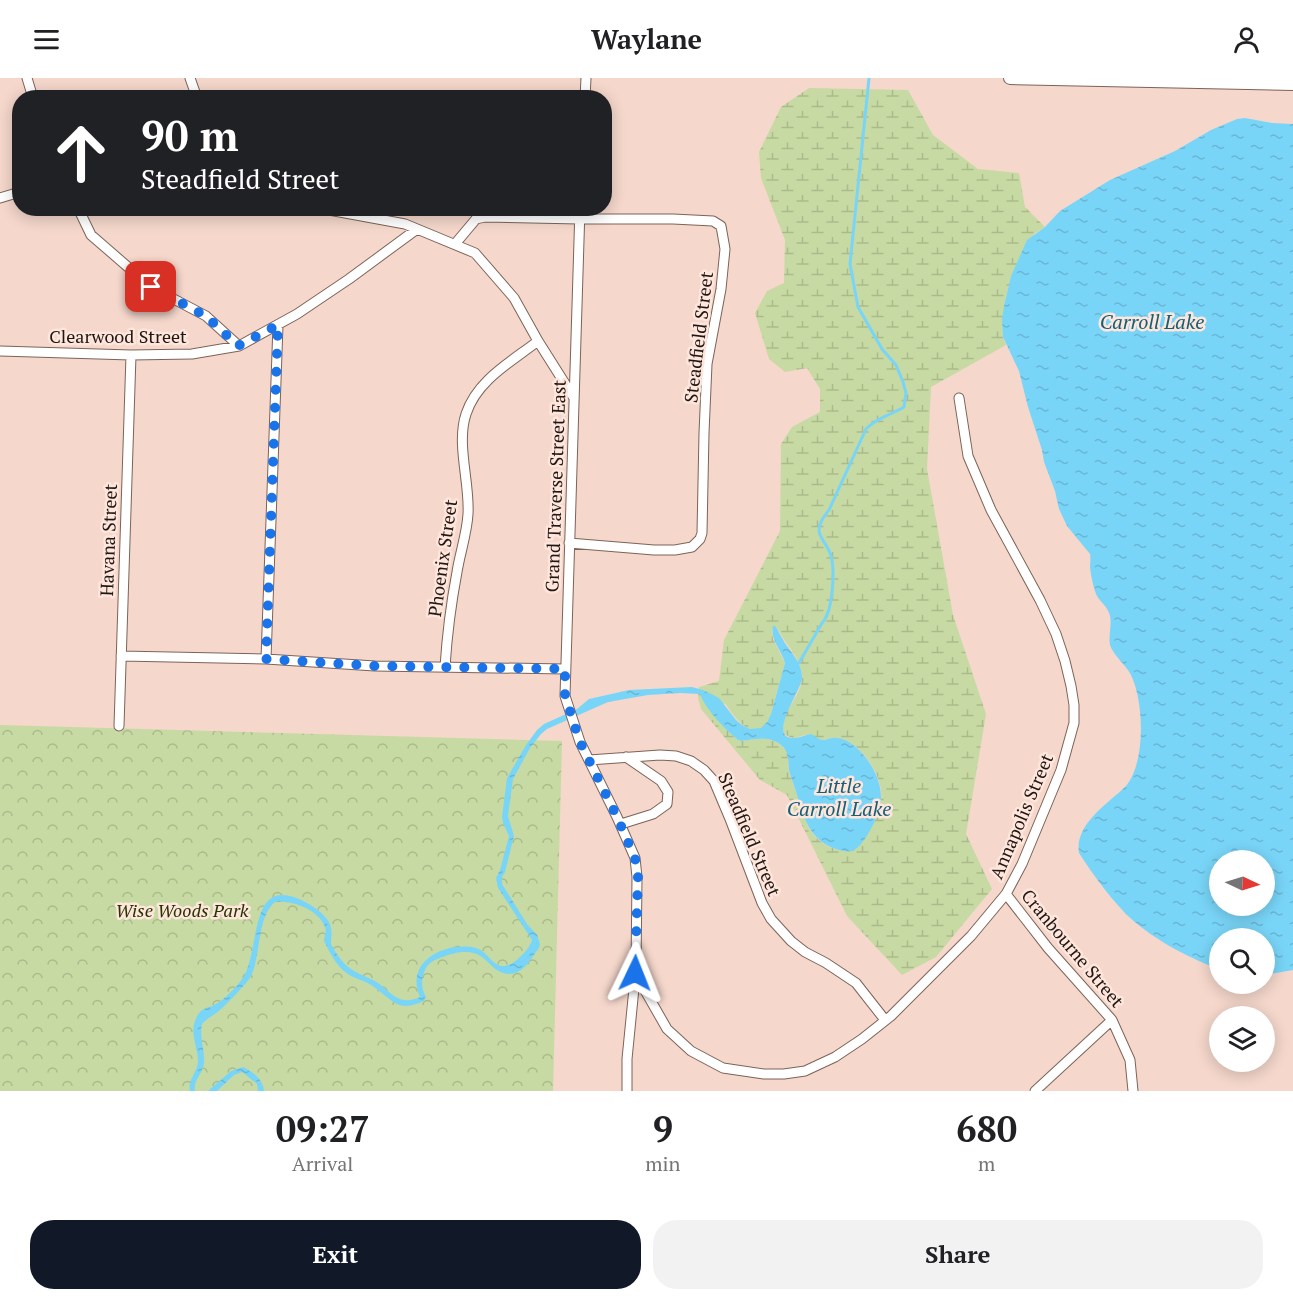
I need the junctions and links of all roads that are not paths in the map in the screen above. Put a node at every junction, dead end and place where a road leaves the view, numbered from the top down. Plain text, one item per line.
1 (1010, 78) edge
2 (1163, 79) edge
3 (1293, 84) edge
4 (82, 216) edge
5 (362, 216) edge
6 (579, 216) edge
7 (579, 219) junction
8 (417, 229) junction
9 (455, 244) junction
10 (278, 325) junction
11 (538, 341) junction
12 (238, 346) junction
13 (0, 351) edge
14 (131, 355) junction
15 (959, 398) dead end
16 (574, 399) junction
17 (569, 543) junction
18 (121, 656) junction
19 (266, 659) junction
20 (445, 667) junction
21 (565, 669) junction
22 (119, 726) dead end
23 (626, 757) junction
24 (589, 759) junction
25 (621, 824) junction
26 (1006, 894) junction
27 (635, 973) junction
28 (885, 1020) junction
29 (1112, 1020) junction
30 (627, 1091) edge
31 (1035, 1091) edge
32 (1133, 1091) edge

1 - 2 street
2 - 3 street
4 - 12 street
5 - 8 street
6 - 7 street, Grand Traverse Street East
7 - 9 street
7 - 16 street, Grand Traverse Street East
7 - 17 street, Steadfield Street
8 - 9 street
8 - 10 street, Clearwood Street
9 - 11 street
10 - 12 street, Clearwood Street
10 - 19 street
11 - 16 street
11 - 20 street, Phoenix Street
12 - 14 street, Clearwood Street
13 - 14 street, Clearwood Street
14 - 18 street, Havana Street
15 - 26 street, Annapolis Street
16 - 17 street, Grand Traverse Street East
17 - 21 street, Grand Traverse Street East
18 - 19 street
18 - 22 street, Havana Street
19 - 20 street
20 - 21 street
21 - 24 street, Grand Traverse Street East
23 - 24 street, Steadfield Street
23 - 25 street
23 - 28 street, Steadfield Street
24 - 25 street
25 - 27 street
26 - 28 street, Annapolis Street
26 - 29 street, Cranbourne Street
27 - 28 street, Annapolis Street
27 - 30 street
29 - 31 street
29 - 32 street, Cranbourne Street

